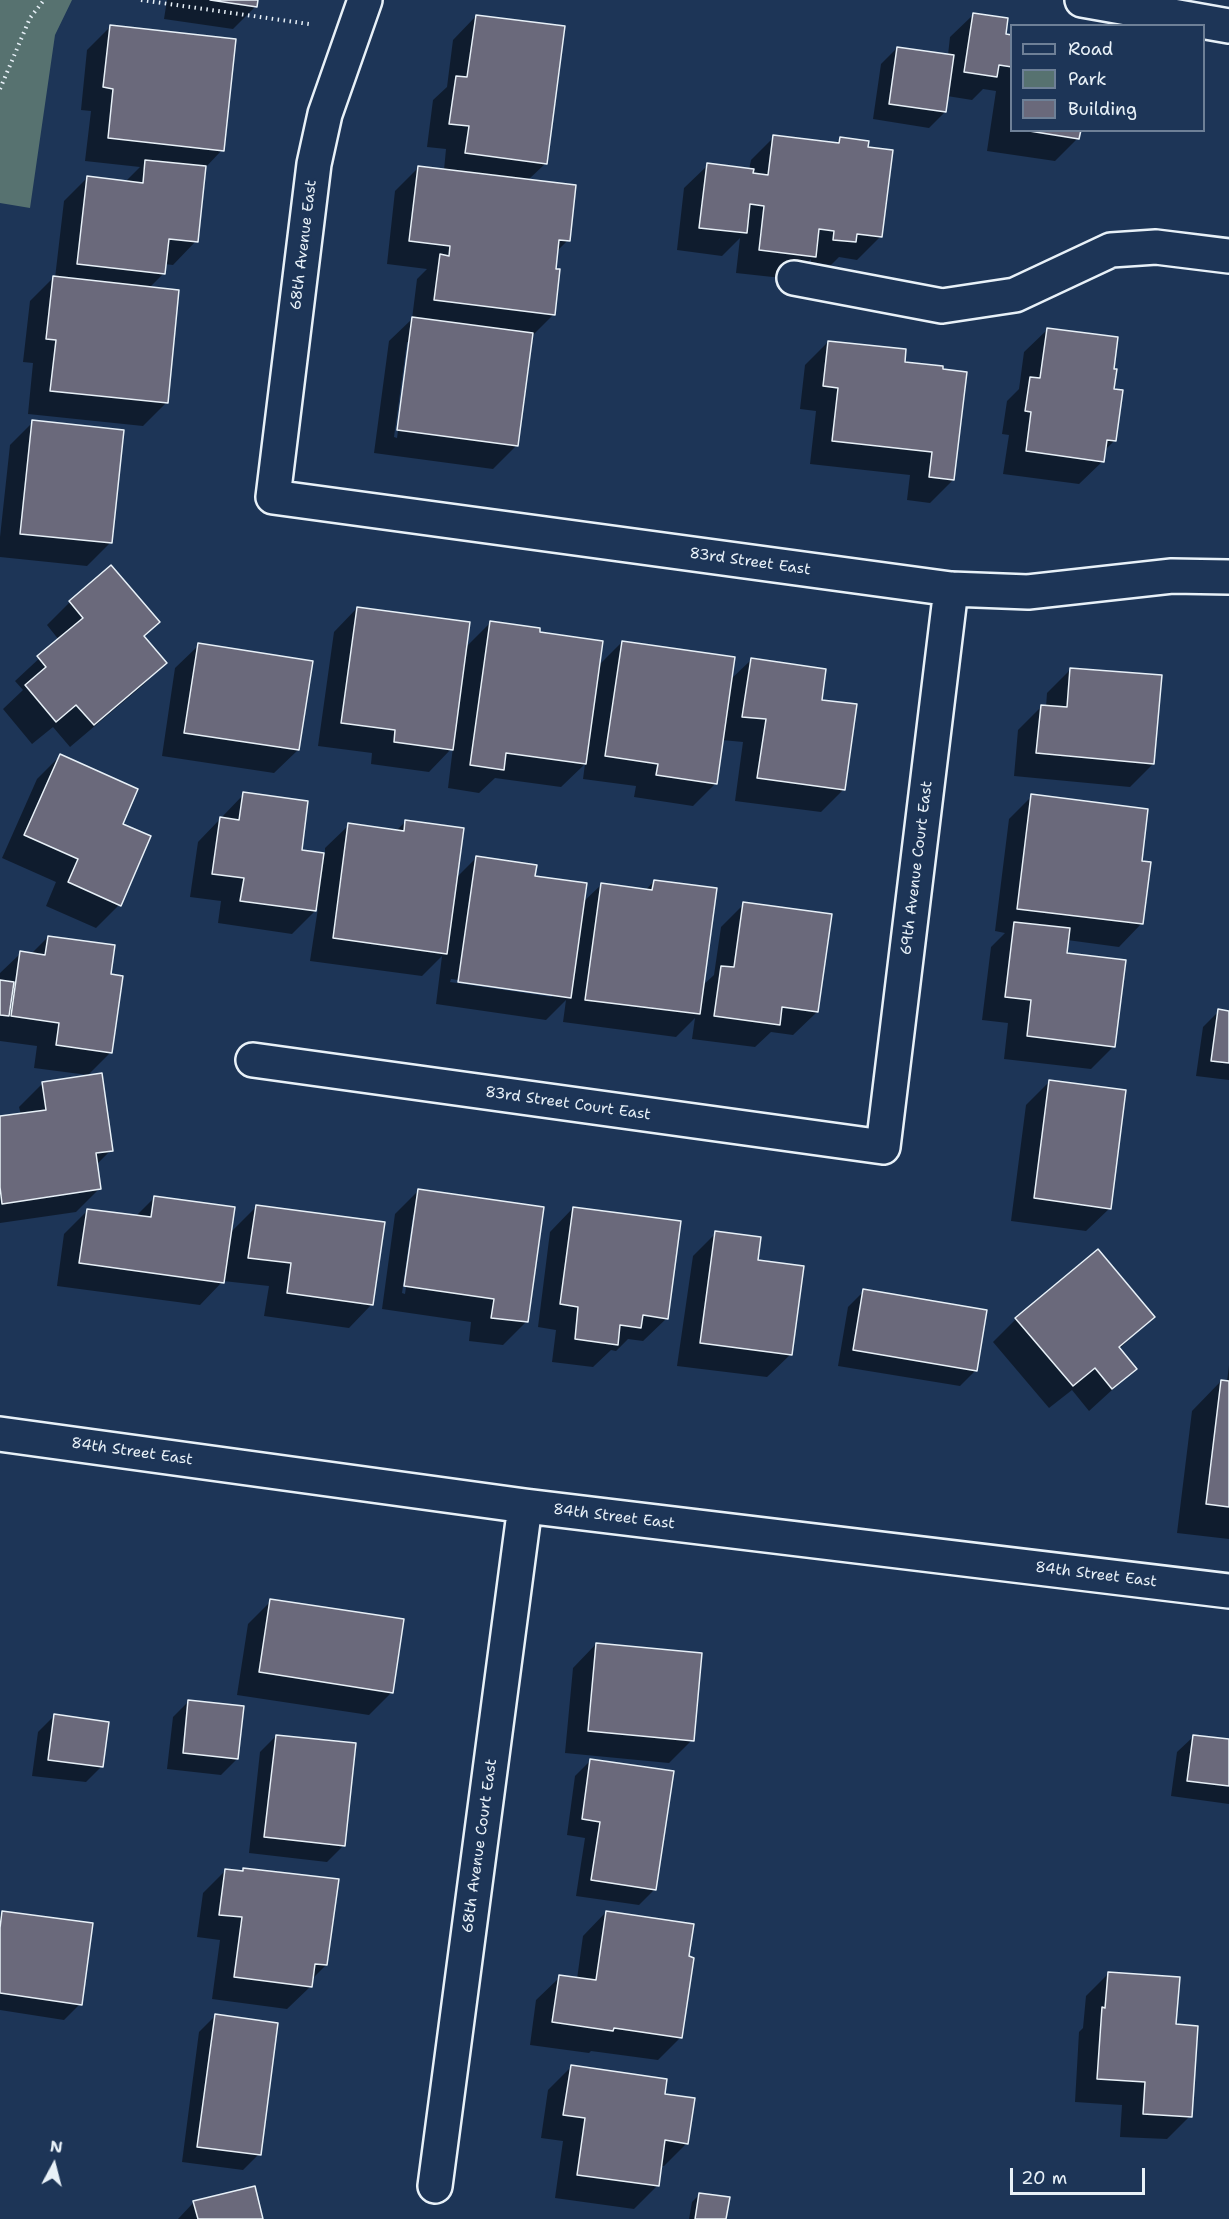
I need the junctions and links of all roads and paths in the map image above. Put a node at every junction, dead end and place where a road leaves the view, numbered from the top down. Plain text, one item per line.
1 (44, 0) edge
2 (141, 0) edge
3 (365, 0) edge
4 (1082, 0) edge
5 (309, 24) dead end
6 (1229, 26) edge
7 (0, 89) edge
8 (1229, 255) edge
9 (794, 278) dead end
10 (273, 497) joint
11 (1229, 577) edge
12 (951, 588) junction
13 (253, 1060) dead end
14 (883, 1147) joint
15 (0, 1434) edge
16 (525, 1506) junction
17 (1229, 1591) edge
18 (435, 2186) dead end

1 - 7 path
2 - 5 path
3 - 10 street, 68th Avenue East
4 - 6 street
8 - 9 street
10 - 12 street, 83rd Street East
11 - 12 street, 83rd Street East
12 - 14 street, 69th Avenue Court East
13 - 14 street, 83rd Street Court East
15 - 16 street, 84th Street East
16 - 17 street, 84th Street East
16 - 18 street, 68th Avenue Court East

